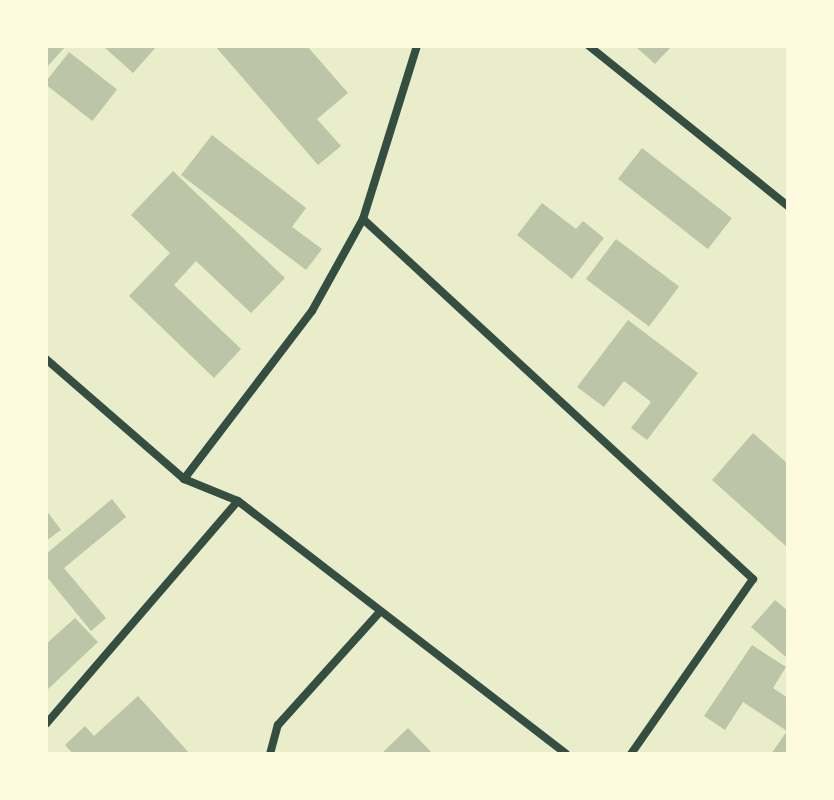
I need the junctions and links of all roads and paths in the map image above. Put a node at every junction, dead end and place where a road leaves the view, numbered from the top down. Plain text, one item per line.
1 (417, 46) edge
2 (589, 46) edge
3 (788, 206) edge
4 (363, 219) junction
5 (46, 359) edge
6 (184, 479) junction
7 (238, 501) junction
8 (378, 614) junction
9 (46, 724) edge
10 (270, 754) edge
11 (566, 754) edge
12 (631, 754) edge

1 - 4 street
2 - 3 street
4 - 6 street
4 - 12 street
5 - 6 street
6 - 7 street
7 - 8 street
7 - 9 street
8 - 10 street
8 - 11 street

